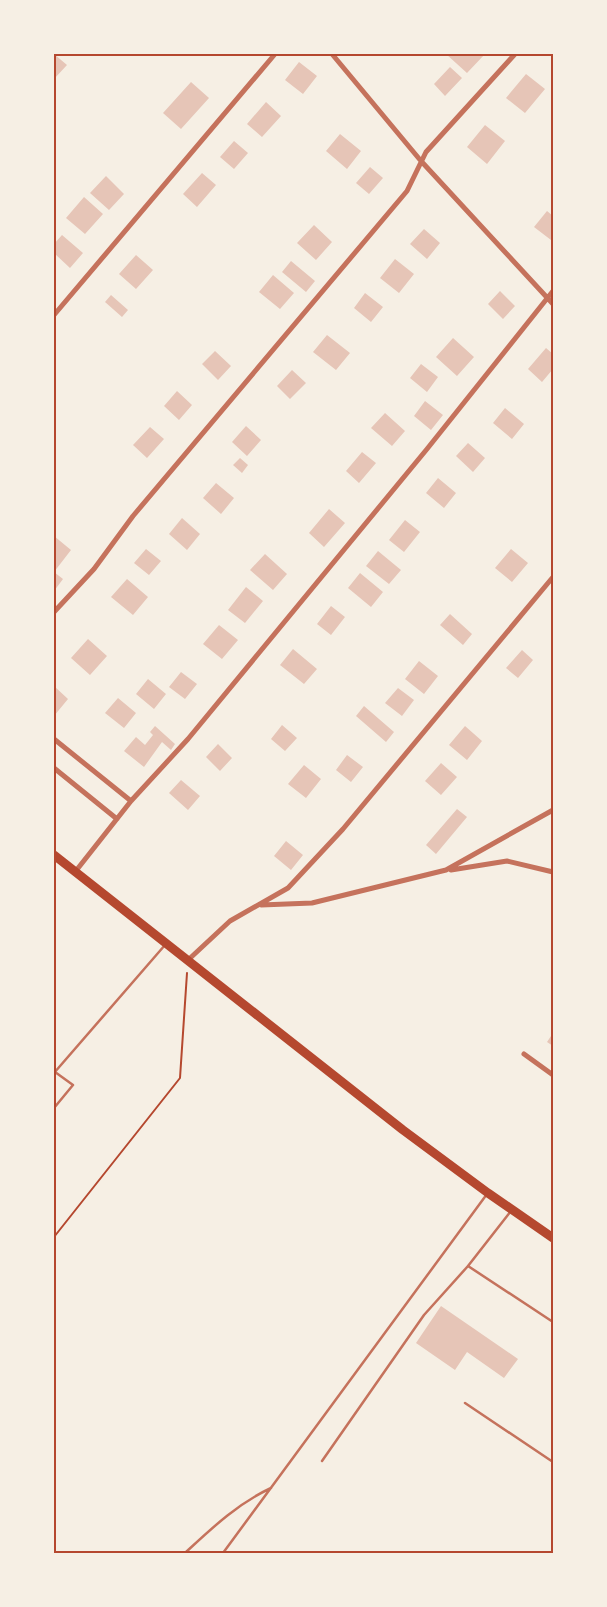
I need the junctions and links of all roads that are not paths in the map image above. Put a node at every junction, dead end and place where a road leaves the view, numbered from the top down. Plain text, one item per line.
1 (275, 54) edge
2 (332, 54) edge
3 (515, 54) edge
4 (422, 161) junction
5 (553, 291) edge
6 (548, 298) junction
7 (553, 304) edge
8 (54, 315) edge
9 (553, 577) edge
10 (54, 612) edge
11 (54, 739) edge
12 (54, 768) edge
13 (131, 801) junction
14 (553, 810) edge
15 (117, 819) junction
16 (54, 855) edge
17 (446, 870) junction
18 (75, 872) junction
19 (553, 872) edge
20 (258, 905) junction
21 (166, 944) junction
22 (187, 961) junction
23 (524, 1054) dead end
24 (54, 1073) edge
25 (553, 1075) edge
26 (54, 1108) edge
27 (488, 1193) junction
28 (512, 1210) junction
29 (553, 1238) edge
30 (468, 1266) junction
31 (553, 1322) edge
32 (465, 1403) dead end
33 (322, 1461) dead end
34 (553, 1462) edge
35 (272, 1487) junction
36 (185, 1553) edge
37 (224, 1553) edge

1 - 8 street
2 - 4 street
3 - 4 street
4 - 6 street
4 - 10 street
5 - 6 street
6 - 7 street
6 - 13 street
9 - 20 street
11 - 13 street
12 - 15 street
13 - 15 street
14 - 17 street
15 - 18 street
16 - 18 highway
17 - 19 street
17 - 20 street
18 - 21 highway
20 - 22 street
21 - 22 highway
21 - 24 lane
22 - 27 highway
23 - 25 street
24 - 26 lane
27 - 28 highway
27 - 35 lane
28 - 29 highway
28 - 30 lane
30 - 31 lane
30 - 33 lane
32 - 34 lane
35 - 36 lane
35 - 37 lane

